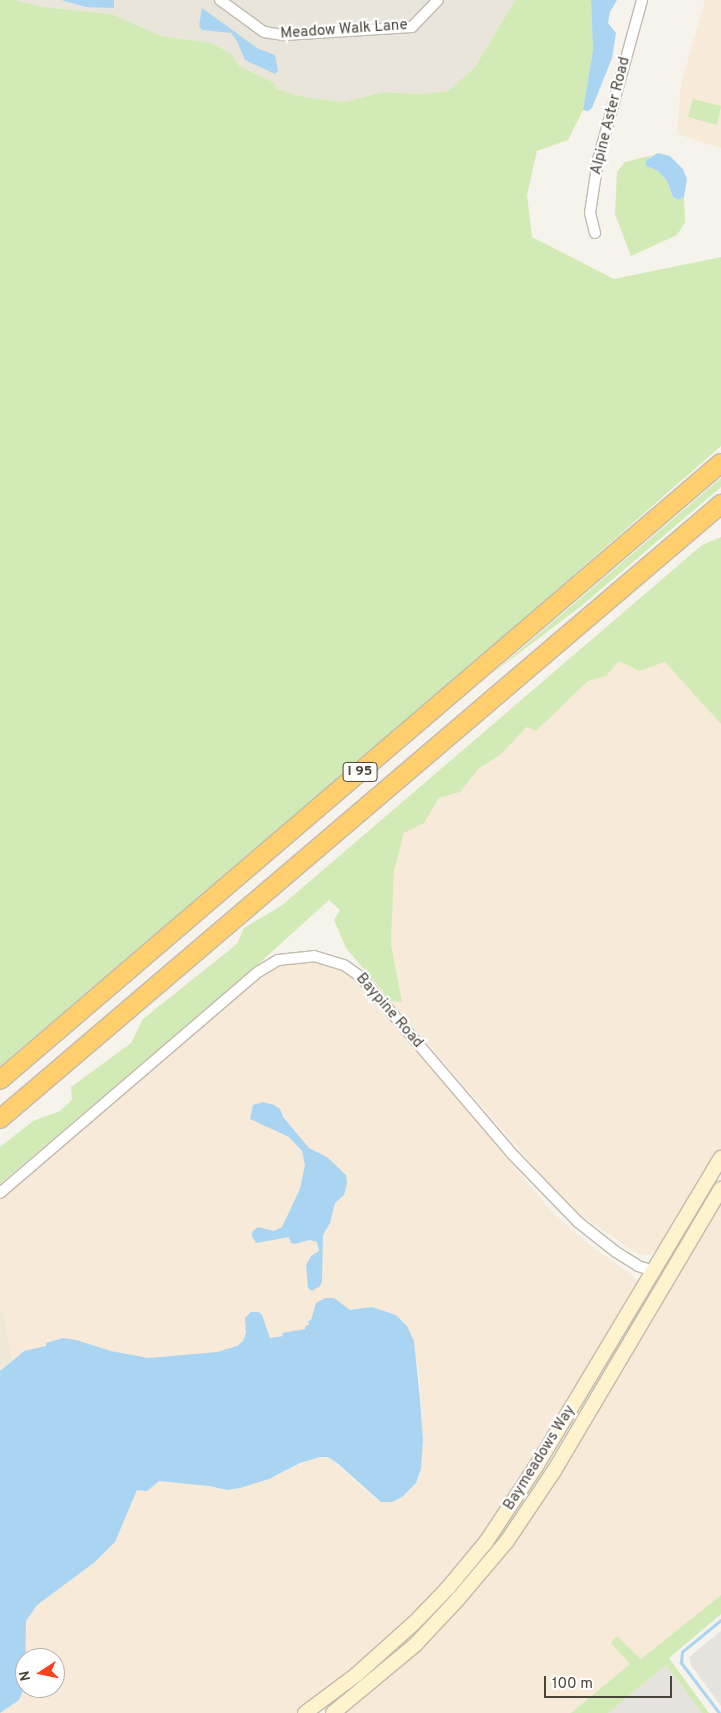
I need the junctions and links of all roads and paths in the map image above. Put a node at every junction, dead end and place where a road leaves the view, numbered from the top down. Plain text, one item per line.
1 (220, 0) edge
2 (438, 0) edge
3 (642, 0) edge
4 (595, 233) dead end
5 (721, 464) edge
6 (721, 504) edge
7 (0, 1080) edge
8 (0, 1119) edge
9 (721, 1158) edge
10 (721, 1189) edge
11 (0, 1193) edge
12 (654, 1270) junction
13 (447, 1589) junction
14 (458, 1600) junction
15 (305, 1713) edge
16 (334, 1713) edge

1 - 2 street, Meadow Walk Lane
3 - 4 street, Alpine Aster Road
5 - 7 highway, I 95
6 - 8 highway, I 95
9 - 12 street, Baymeadows Way
10 - 14 street, Baymeadows Way
11 - 12 street, Baypine Road
12 - 13 street, Baymeadows Way
13 - 14 street
13 - 15 street, Baymeadows Way
14 - 16 street, Baymeadows Way

